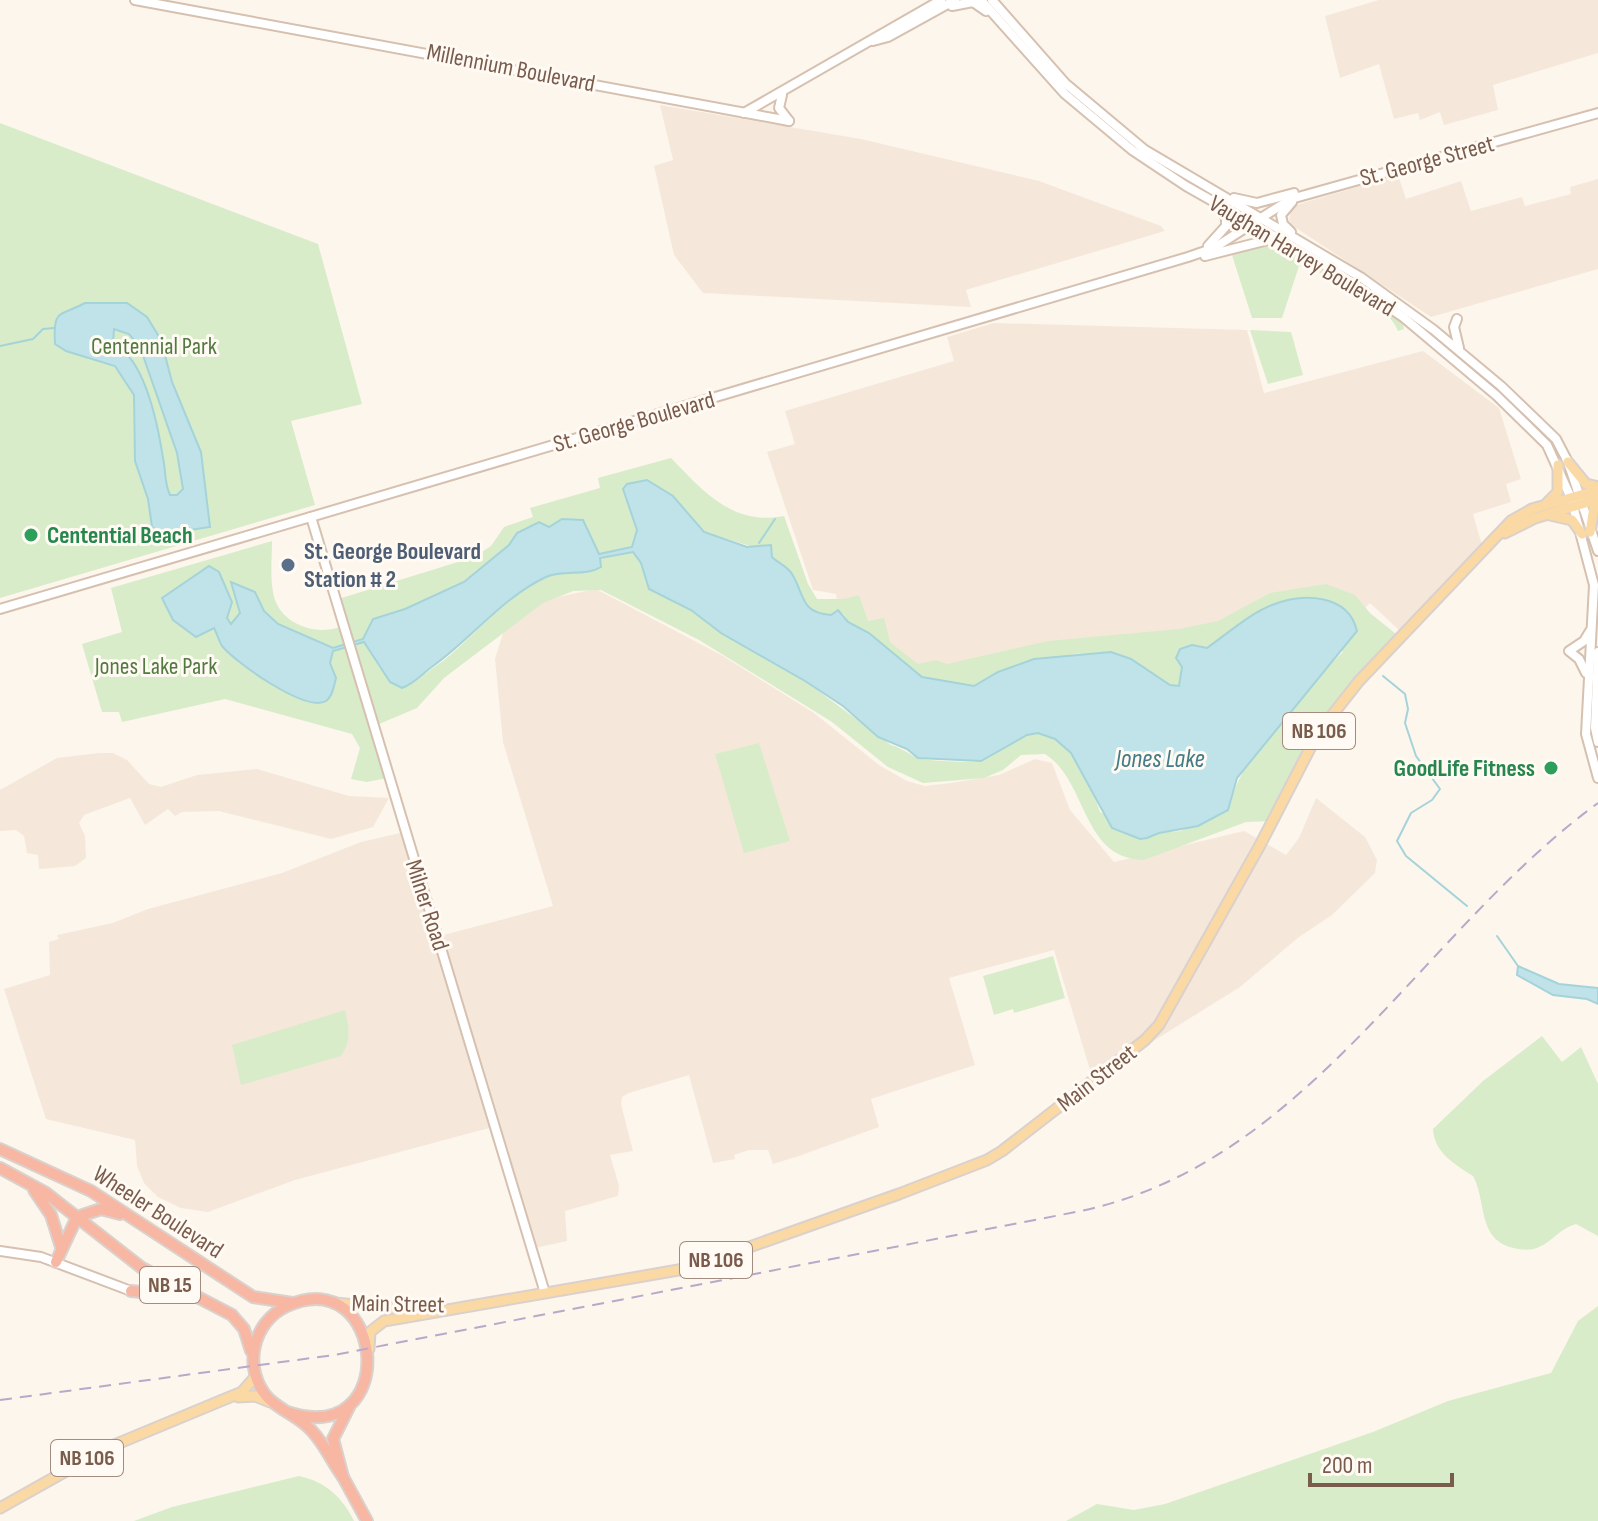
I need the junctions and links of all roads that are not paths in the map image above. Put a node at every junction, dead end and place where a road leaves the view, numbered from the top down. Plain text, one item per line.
1 (939, 0) edge
2 (955, 0) edge
3 (981, 0) edge
4 (992, 0) edge
5 (998, 0) edge
6 (140, 1) edge
7 (923, 13) junction
8 (1009, 25) junction
9 (783, 93) junction
10 (743, 113) junction
11 (1598, 113) edge
12 (1179, 172) junction
13 (1323, 190) junction
14 (1204, 196) junction
15 (1255, 220) junction
16 (1286, 242) junction
17 (1307, 244) junction
18 (1161, 266) junction
19 (1457, 319) dead end
20 (1462, 352) junction
21 (1563, 464) junction
22 (1598, 488) edge
23 (1576, 500) junction
24 (1598, 501) edge
25 (1541, 511) junction
26 (311, 517) junction
27 (1586, 533) junction
28 (1598, 551) edge
29 (0, 609) edge
30 (1592, 621) junction
31 (1596, 653) edge
32 (1594, 679) edge
33 (1598, 742) edge
34 (1598, 778) edge
35 (0, 1149) edge
36 (5, 1170) edge
37 (77, 1217) junction
38 (147, 1227) junction
39 (61, 1247) junction
40 (0, 1251) edge
41 (56, 1262) junction
42 (163, 1281) junction
43 (131, 1291) joint
44 (545, 1293) junction
45 (325, 1302) junction
46 (294, 1303) junction
47 (470, 1305) junction
48 (369, 1349) junction
49 (253, 1356) junction
50 (256, 1376) junction
51 (356, 1397) junction
52 (283, 1409) junction
53 (178, 1418) junction
54 (343, 1477) junction
55 (0, 1508) edge
56 (367, 1521) edge

1 - 7 main road
2 - 7 main road
3 - 8 main road, Vaughan Harvey Boulevard
4 - 8 main road, Vaughan Harvey Boulevard
5 - 8 main road
6 - 10 main road, Millennium Boulevard
7 - 8 main road
7 - 9 main road
8 - 12 main road, Vaughan Harvey Boulevard
8 - 14 main road, Vaughan Harvey Boulevard
9 - 10 main road
9 - 10 main road, Millennium Boulevard
11 - 13 main road, St. George Street
12 - 13 main road
12 - 15 main road, Vaughan Harvey Boulevard
13 - 15 main road, St. George Street
13 - 17 main road
14 - 15 main road, Vaughan Harvey Boulevard
14 - 18 main road
15 - 16 main road, Vaughan Harvey Boulevard
15 - 17 main road, Vaughan Harvey Boulevard
15 - 18 main road, St. George Boulevard
16 - 18 main road
16 - 21 main road, Vaughan Harvey Boulevard
17 - 20 main road, Vaughan Harvey Boulevard
18 - 26 main road, St. George Boulevard
19 - 20 main road
20 - 21 main road, Vaughan Harvey Boulevard
21 - 22 main road
21 - 23 main road, Vaughan Harvey Boulevard
21 - 25 main road
22 - 23 main road, Main Street / NB 106
23 - 24 main road, Main Street / NB 106
23 - 25 main road, Main Street / NB 106
23 - 27 main road, Vaughan Harvey Boulevard
24 - 27 main road
25 - 27 main road
25 - 44 main road, Main Street / NB 106
26 - 29 main road, St. George Boulevard
26 - 44 main road, Milner Road
27 - 28 main road, Vaughan Harvey Boulevard
27 - 30 main road, Vaughan Harvey Boulevard
30 - 31 main road, Vaughan Harvey Boulevard
30 - 32 main road
31 - 32 main road, Vaughan Harvey Boulevard
32 - 33 main road, Vaughan Harvey Boulevard
32 - 34 main road, Vaughan Harvey Boulevard
35 - 38 highway, Wheeler Boulevard / NB 15
36 - 37 highway, Wheeler Boulevard / NB 15
36 - 39 highway
37 - 38 highway
37 - 39 highway
37 - 42 highway, Wheeler Boulevard / NB 15
38 - 46 highway, Wheeler Boulevard / NB 15
39 - 41 highway
40 - 41 main road
41 - 43 main road
42 - 43 highway
42 - 49 highway, Wheeler Boulevard / NB 15
44 - 47 main road, Main Street / NB 106
45 - 46 highway
45 - 47 main road, Main Street / NB 106
45 - 48 highway
46 - 49 highway
47 - 48 main road, Main Street / NB 106
48 - 51 highway
49 - 50 highway
50 - 52 highway
50 - 53 main road, NB 106
51 - 52 highway
51 - 54 highway
52 - 53 main road, NB 106
52 - 54 highway
53 - 55 main road, NB 106
54 - 56 highway

